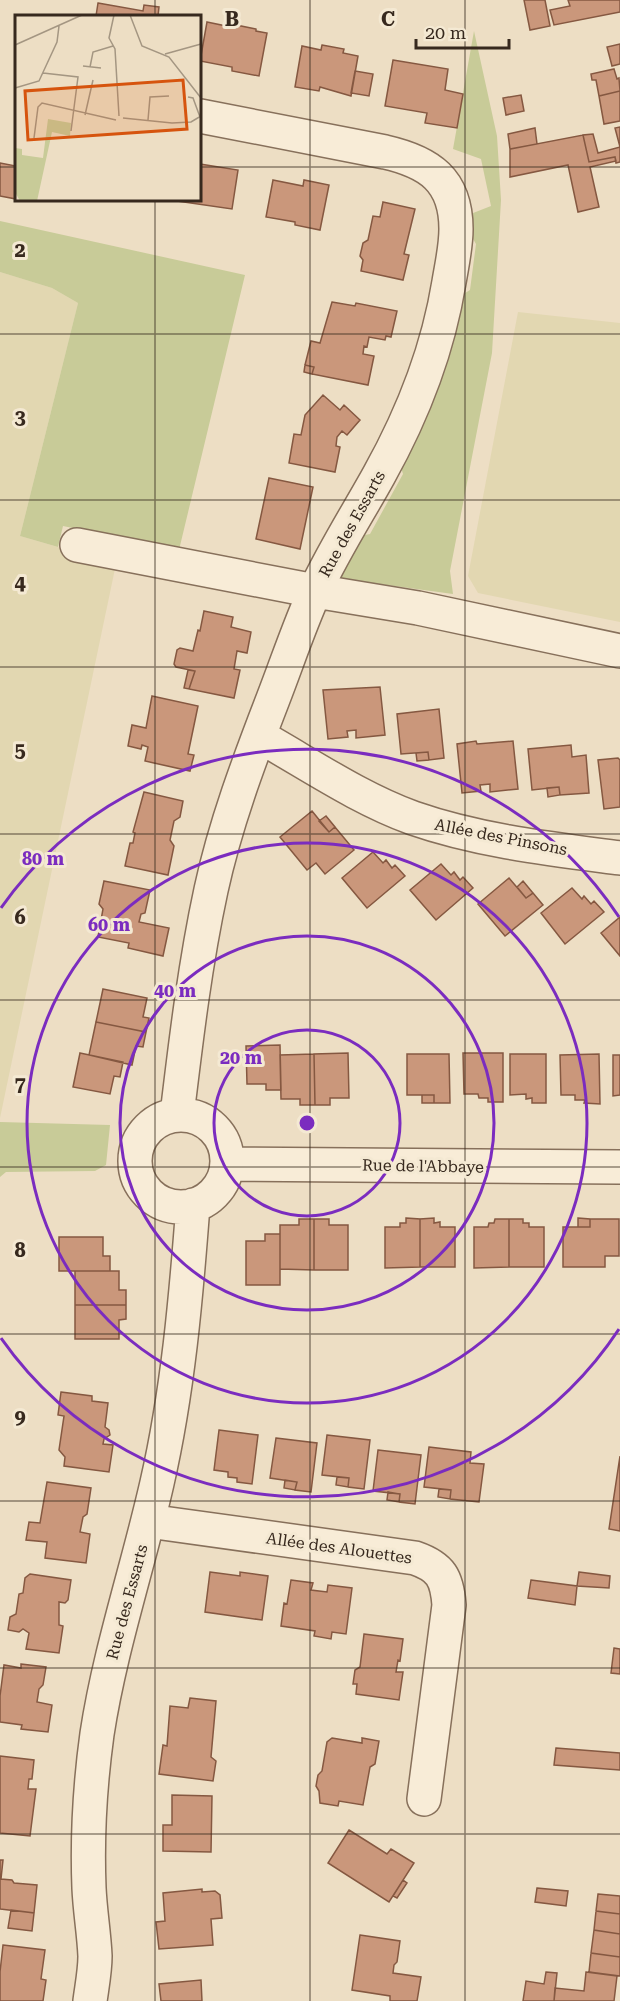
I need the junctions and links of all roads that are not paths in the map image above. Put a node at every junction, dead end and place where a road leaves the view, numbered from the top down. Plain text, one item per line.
1 (201, 116) edge
2 (77, 545) dead end
3 (315, 591) junction
4 (620, 651) edge
5 (259, 736) junction
6 (620, 858) edge
7 (177, 1115) junction
8 (226, 1164) junction
9 (620, 1167) edge
10 (194, 1205) junction
11 (148, 1521) junction
12 (424, 1800) dead end
13 (90, 2001) edge

1 - 3 street, Rue des Essarts
2 - 3 street
3 - 4 street
3 - 5 street, Rue des Essarts
5 - 6 street, Allée des Pinsons
5 - 7 street, Rue des Essarts
7 - 8 street
7 - 10 street
8 - 9 street, Rue de l'Abbaye
8 - 10 street
10 - 11 street, Rue des Essarts
11 - 12 street, Allée des Alouettes
11 - 13 street, Rue des Essarts

